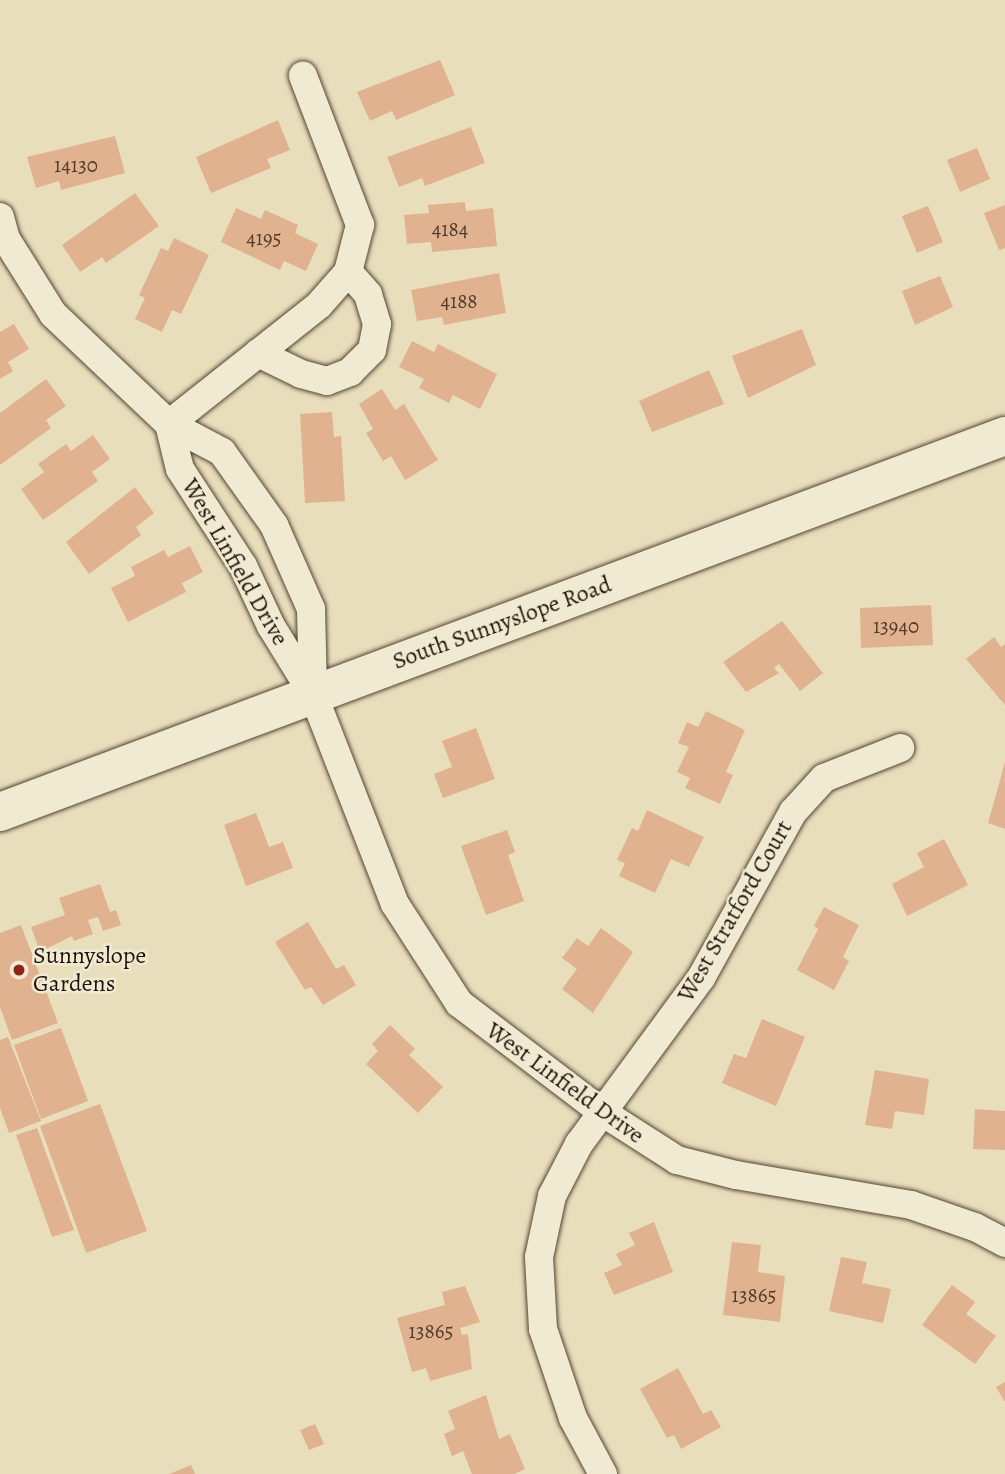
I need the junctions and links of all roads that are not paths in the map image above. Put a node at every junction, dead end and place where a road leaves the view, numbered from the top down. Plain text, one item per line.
1 (303, 76) dead end
2 (0, 217) edge
3 (348, 272) junction
4 (258, 353) junction
5 (169, 424) junction
6 (1005, 436) edge
7 (313, 694) junction
8 (900, 748) dead end
9 (0, 812) edge
10 (602, 1112) junction
11 (1005, 1243) edge
12 (603, 1474) edge

1 - 3 street
2 - 5 street, West Linfield Drive
3 - 4 street
3 - 4 street
4 - 5 street
5 - 7 street, West Linfield Drive
5 - 7 street, West Linfield Drive
6 - 7 street, South Sunnyslope Road
7 - 9 street, South Sunnyslope Road
7 - 10 street, West Linfield Drive
8 - 10 street, West Stratford Court
10 - 11 street, West Linfield Drive
10 - 12 street, West Stratford Court

